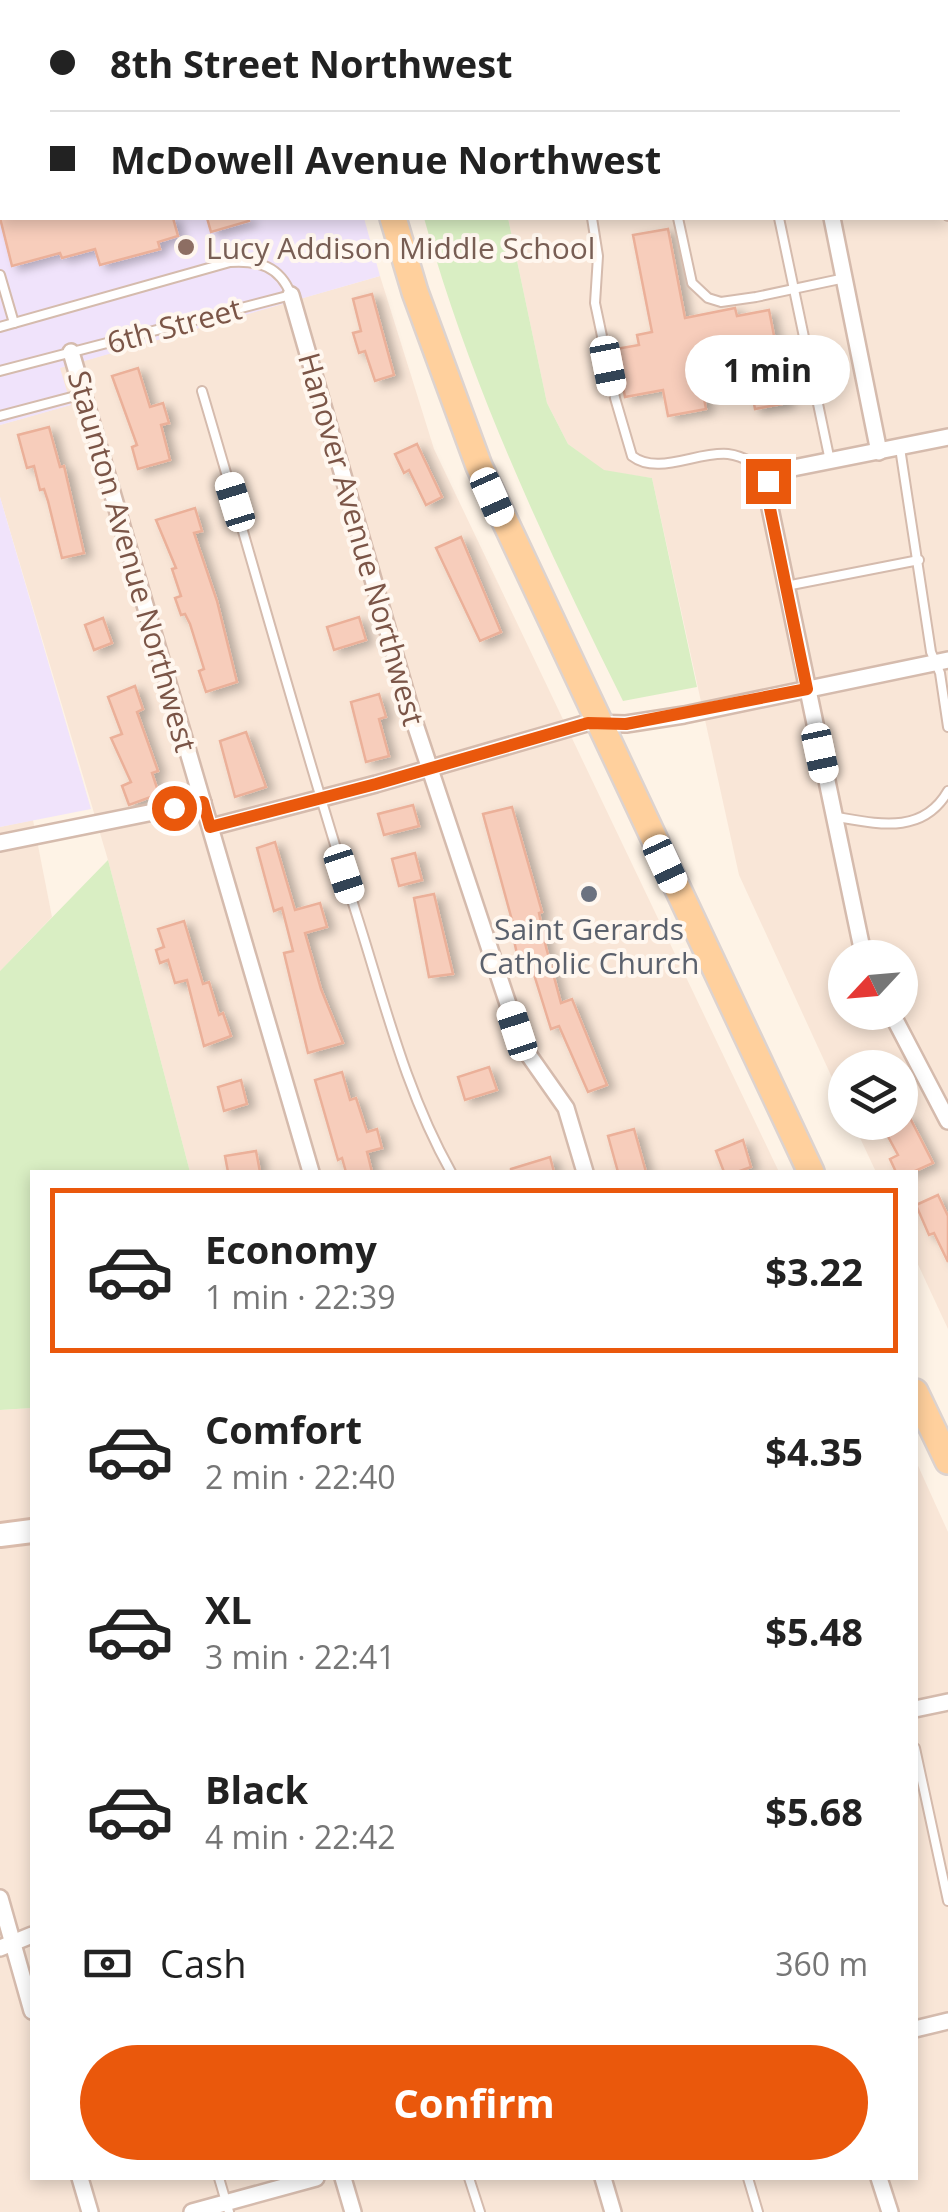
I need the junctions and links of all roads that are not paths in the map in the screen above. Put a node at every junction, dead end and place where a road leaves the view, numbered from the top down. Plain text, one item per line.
1 (394, 220) edge
2 (592, 220) edge
3 (678, 220) edge
4 (780, 220) edge
5 (832, 220) edge
6 (0, 274) edge
7 (845, 278) junction
8 (795, 288) junction
9 (291, 295) junction
10 (14, 323) junction
11 (0, 327) edge
12 (72, 352) junction
13 (0, 371) edge
14 (202, 391) dead end
15 (84, 394) junction
16 (0, 416) edge
17 (948, 437) edge
18 (900, 448) junction
19 (879, 452) junction
20 (830, 461) junction
21 (770, 476) junction
22 (919, 560) junction
23 (785, 586) junction
24 (942, 661) edge
25 (807, 689) junction
26 (598, 723) junction
27 (948, 727) edge
28 (430, 769) junction
29 (948, 792) edge
30 (320, 798) junction
31 (203, 802) junction
32 (832, 816) junction
33 (210, 827) junction
34 (0, 843) edge
35 (860, 940) edge
36 (900, 1030) edge
37 (948, 1121) edge
38 (310, 1170) edge
39 (450, 1170) edge
40 (584, 1170) edge
41 (809, 1170) edge
42 (918, 1399) edge
43 (932, 1431) edge
44 (948, 1462) edge
45 (30, 1533) edge
46 (0, 1535) edge
47 (948, 1702) edge
48 (918, 1708) edge
49 (918, 1762) edge
50 (0, 1898) edge
51 (948, 1901) edge
52 (30, 1936) edge
53 (6, 1946) edge
54 (30, 2006) edge
55 (948, 2022) edge
56 (918, 2028) edge
57 (81, 2180) edge
58 (220, 2180) edge
59 (310, 2180) edge
60 (344, 2180) edge
61 (471, 2180) edge
62 (604, 2180) edge
63 (749, 2180) edge
64 (881, 2180) edge
65 (227, 2207) edge
66 (90, 2212) edge
67 (192, 2212) edge
68 (353, 2212) edge
69 (480, 2212) edge
70 (613, 2212) edge
71 (758, 2212) edge
72 (890, 2212) edge

1 - 26 main road
2 - 21 lane
3 - 8 lane
4 - 8 lane
5 - 7 street
6 - 10 lane
7 - 8 lane
7 - 19 street
8 - 20 lane
9 - 10 lane
9 - 12 lane, 6th Street
9 - 28 street, Hanover Avenue Northwest
10 - 11 lane
12 - 13 lane, 6th Street
12 - 15 street, Staunton Avenue Northwest
14 - 30 lane
15 - 16 lane
15 - 31 street, Staunton Avenue Northwest
17 - 18 street
18 - 19 street
18 - 22 lane
19 - 20 street
20 - 21 street
21 - 23 street
22 - 23 lane
22 - 24 lane
23 - 25 street
24 - 25 street
24 - 27 lane
25 - 26 street
25 - 32 street
26 - 28 street
26 - 41 main road
28 - 30 street
28 - 40 street, Hanover Avenue Northwest
29 - 32 lane
30 - 33 street
30 - 39 lane
31 - 33 street, Staunton Avenue Northwest
31 - 34 street
32 - 35 street
33 - 38 street, Staunton Avenue Northwest
36 - 37 street
42 - 43 main road
43 - 44 main road
45 - 46 main road
47 - 48 street
49 - 51 lane
50 - 53 street
52 - 53 street
53 - 54 street
55 - 56 street
57 - 66 street
58 - 65 lane
59 - 65 street
60 - 68 street
61 - 69 lane
62 - 70 street
63 - 71 lane
64 - 72 street
65 - 67 street

